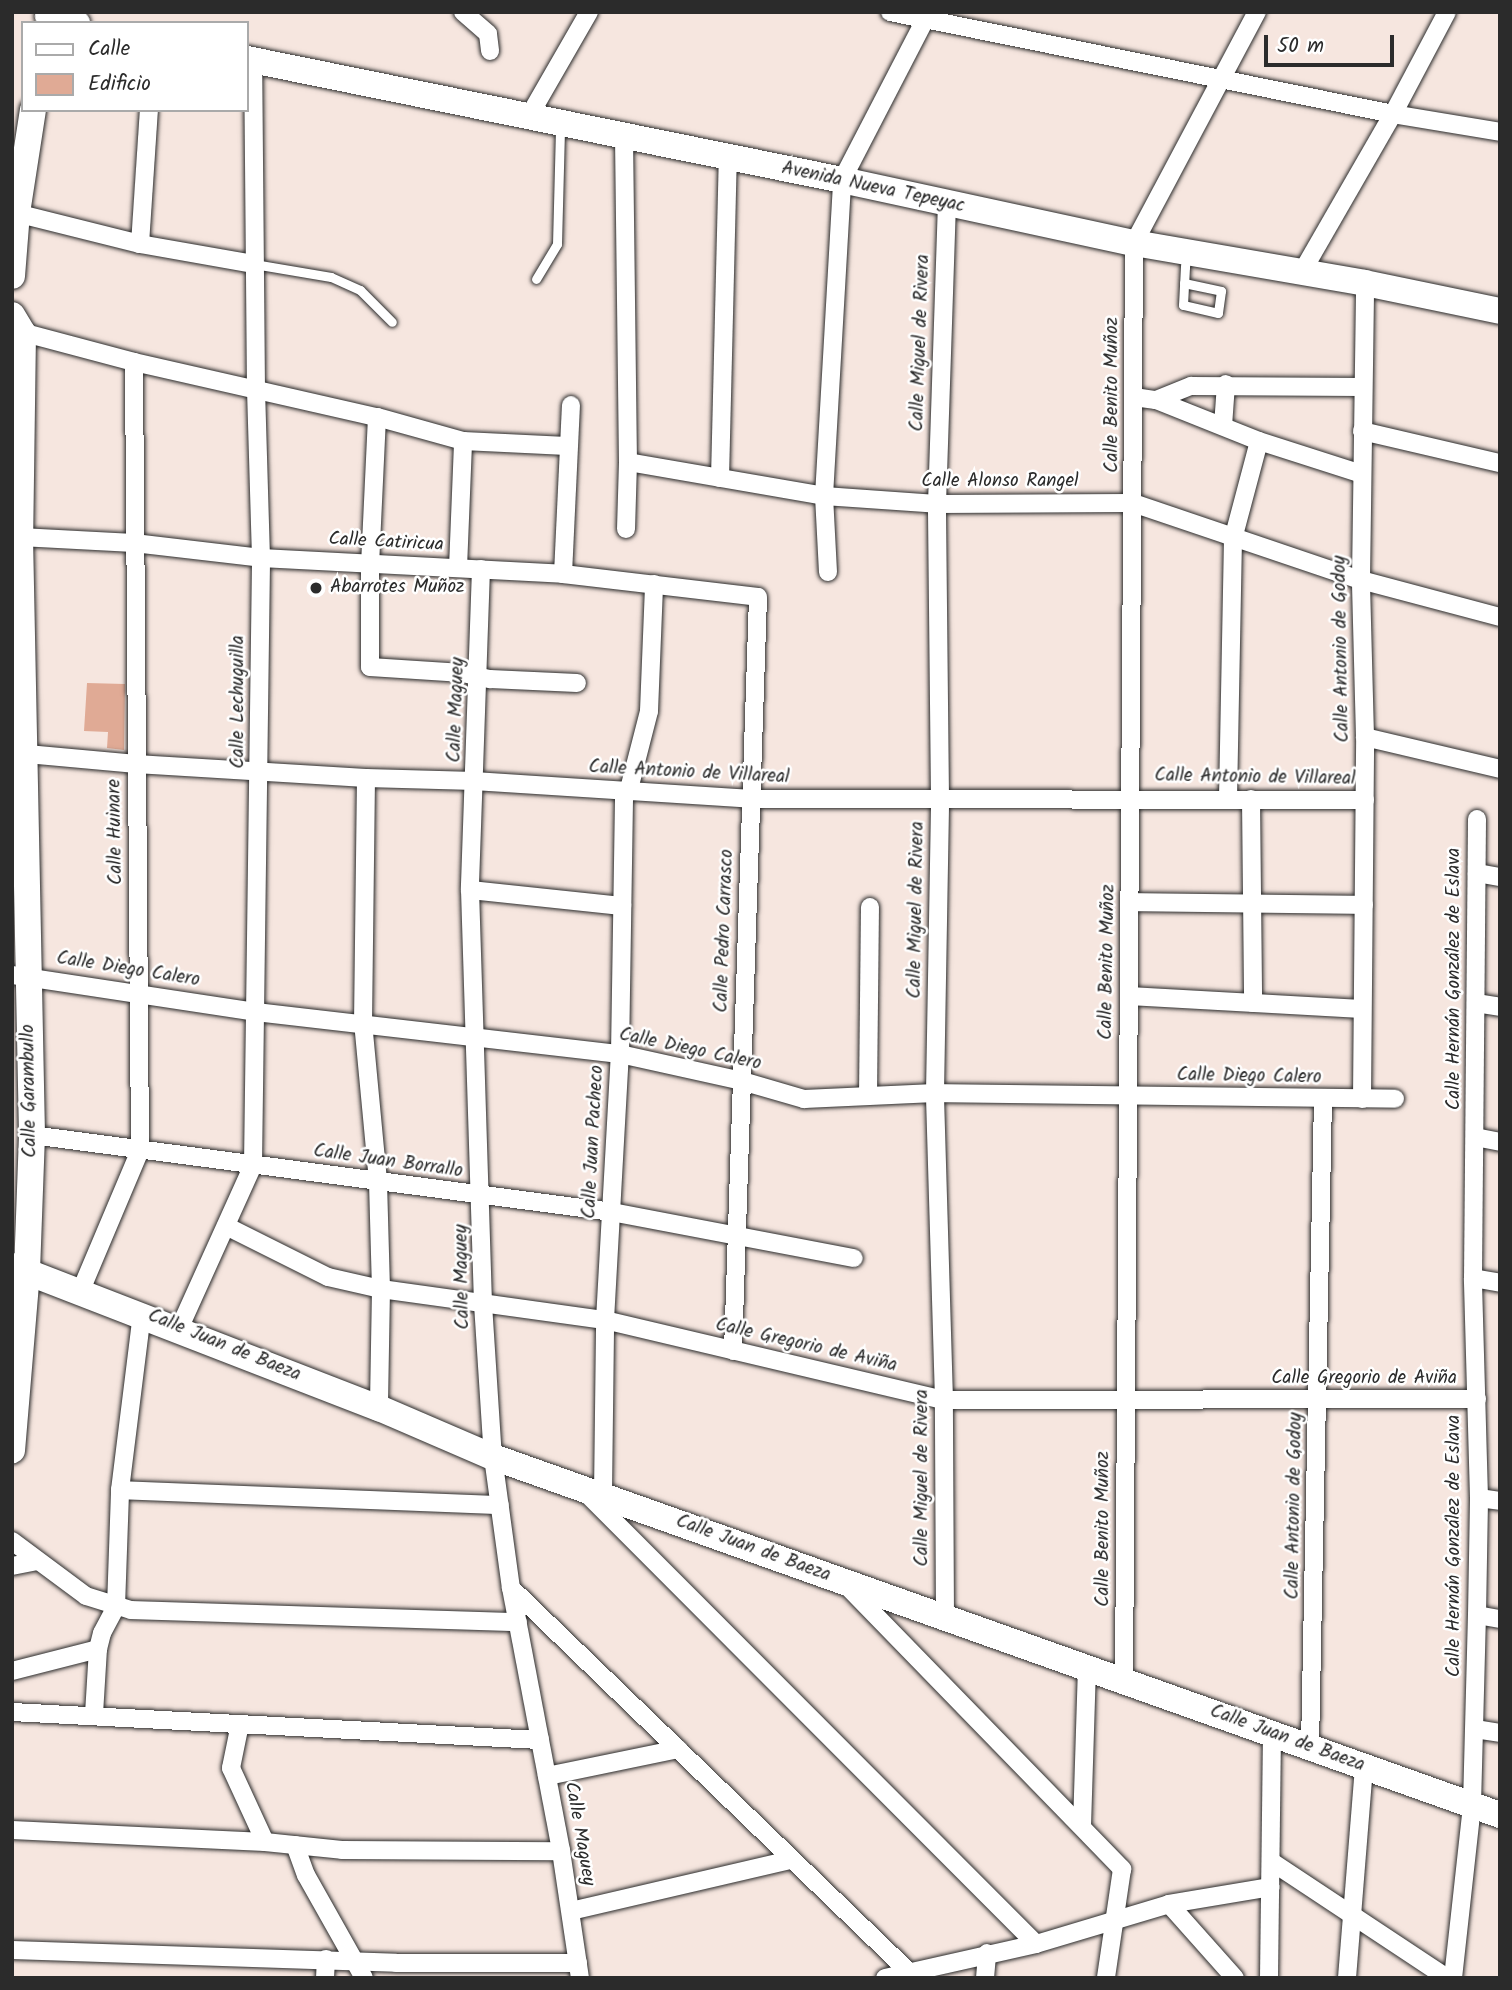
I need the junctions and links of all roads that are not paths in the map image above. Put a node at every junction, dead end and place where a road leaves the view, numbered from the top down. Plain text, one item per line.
1 (463, 12) edge
2 (589, 12) edge
3 (890, 12) edge
4 (1257, 12) edge
5 (1447, 12) edge
6 (43, 16) edge
7 (927, 16) edge
8 (67, 21) edge
9 (490, 51) dead end
10 (250, 60) edge
11 (1222, 78) junction
12 (33, 112) edge
13 (149, 112) edge
14 (1393, 114) junction
15 (528, 118) junction
16 (559, 124) junction
17 (1500, 132) edge
18 (624, 137) junction
19 (728, 159) junction
20 (842, 180) junction
21 (947, 204) junction
22 (15, 213) edge
23 (1134, 243) junction
24 (140, 244) junction
25 (1186, 252) junction
26 (254, 264) junction
27 (1302, 272) junction
28 (12, 276) edge
29 (536, 279) dead end
30 (1184, 283) junction
31 (1365, 283) junction
32 (1500, 311) edge
33 (392, 322) dead end
34 (16, 326) edge
35 (134, 362) junction
36 (1226, 384) junction
37 (1362, 387) junction
38 (256, 390) junction
39 (1134, 397) junction
40 (1156, 400) junction
41 (571, 405) dead end
42 (377, 417) junction
43 (1223, 426) junction
44 (1362, 430) junction
45 (463, 441) junction
46 (1259, 441) junction
47 (568, 446) junction
48 (628, 462) junction
49 (1500, 463) edge
50 (1362, 474) junction
51 (720, 478) junction
52 (824, 496) junction
53 (1133, 503) junction
54 (937, 505) junction
55 (626, 529) dead end
56 (16, 538) edge
57 (1233, 538) junction
58 (134, 543) junction
59 (261, 558) junction
60 (370, 564) junction
61 (458, 568) junction
62 (481, 569) junction
63 (828, 572) dead end
64 (563, 574) junction
65 (1361, 580) junction
66 (654, 584) junction
67 (758, 597) joint
68 (1500, 617) edge
69 (480, 676) junction
70 (578, 683) dead end
71 (1365, 737) junction
72 (18, 753) edge
73 (136, 764) junction
74 (1500, 769) edge
75 (260, 771) junction
76 (366, 778) junction
77 (475, 780) junction
78 (626, 793) junction
79 (1130, 797) junction
80 (940, 798) junction
81 (750, 799) junction
82 (1228, 799) junction
83 (1251, 799) junction
84 (1365, 800) junction
85 (1477, 819) dead end
86 (1478, 873) junction
87 (1500, 877) edge
88 (470, 890) junction
89 (1130, 902) junction
90 (1252, 904) junction
91 (1364, 905) junction
92 (622, 906) junction
93 (870, 908) dead end
94 (20, 976) edge
95 (139, 992) junction
96 (1129, 996) junction
97 (1252, 1003) junction
98 (1476, 1003) junction
99 (1500, 1007) edge
100 (1362, 1009) junction
101 (256, 1012) junction
102 (363, 1022) junction
103 (477, 1038) junction
104 (620, 1054) junction
105 (742, 1081) junction
106 (936, 1093) junction
107 (868, 1096) junction
108 (1127, 1096) junction
109 (1323, 1099) junction
110 (1362, 1099) junction
111 (1395, 1099) dead end
112 (32, 1135) junction
113 (1475, 1137) junction
114 (1500, 1142) edge
115 (140, 1150) junction
116 (253, 1165) junction
117 (378, 1182) junction
118 (482, 1196) junction
119 (612, 1212) junction
120 (226, 1226) junction
121 (737, 1234) junction
122 (855, 1258) dead end
123 (20, 1269) edge
124 (1473, 1278) junction
125 (1500, 1283) edge
126 (381, 1289) junction
127 (81, 1290) junction
128 (484, 1304) junction
129 (142, 1314) junction
130 (604, 1320) junction
131 (179, 1329) junction
132 (733, 1351) junction
133 (1477, 1399) junction
134 (944, 1400) junction
135 (1318, 1400) junction
136 (1126, 1401) junction
137 (379, 1408) junction
138 (12, 1450) edge
139 (493, 1457) junction
140 (120, 1490) junction
141 (591, 1491) junction
142 (1479, 1498) junction
143 (1500, 1501) edge
144 (500, 1505) junction
145 (12, 1541) edge
146 (38, 1561) junction
147 (12, 1566) edge
148 (843, 1581) junction
149 (511, 1588) junction
150 (116, 1607) junction
151 (1477, 1615) junction
152 (945, 1617) junction
153 (1500, 1619) edge
154 (518, 1622) junction
155 (98, 1649) junction
156 (1087, 1666) junction
157 (12, 1671) edge
158 (1124, 1681) junction
159 (12, 1712) edge
160 (94, 1714) junction
161 (240, 1724) junction
162 (1475, 1729) junction
163 (1272, 1733) junction
164 (1500, 1733) edge
165 (540, 1740) junction
166 (1310, 1746) junction
167 (678, 1749) junction
168 (1364, 1767) junction
169 (547, 1776) junction
170 (1472, 1805) junction
171 (1500, 1815) edge
172 (1082, 1826) junction
173 (12, 1830) edge
174 (265, 1842) junction
175 (296, 1845) junction
176 (561, 1851) junction
177 (791, 1860) junction
178 (1272, 1862) junction
179 (1271, 1887) junction
180 (1169, 1904) junction
181 (571, 1911) junction
182 (1352, 1913) junction
183 (1113, 1919) junction
184 (1036, 1944) junction
185 (12, 1950) edge
186 (987, 1953) junction
187 (326, 1959) junction
188 (352, 1961) junction
189 (579, 1970) edge
190 (910, 1973) junction
191 (325, 1978) edge
192 (364, 1978) edge
193 (885, 1978) edge
194 (985, 1978) edge
195 (1106, 1978) edge
196 (1236, 1978) edge
197 (1269, 1978) edge
198 (1347, 1978) edge
199 (1447, 1978) edge
200 (1453, 1978) edge

1 - 9 street
2 - 15 street
3 - 7 street
4 - 11 street
5 - 14 street
6 - 8 street
7 - 11 street
7 - 20 street
10 - 15 street, Avenida Nueva Tepeyac
10 - 26 street, Calle Lechuguilla
11 - 14 street
11 - 23 street
12 - 22 street
13 - 24 street
14 - 17 street
14 - 27 street
15 - 16 street, Avenida Nueva Tepeyac
16 - 18 street, Avenida Nueva Tepeyac
16 - 29 lane
18 - 19 street, Avenida Nueva Tepeyac
18 - 48 street
19 - 20 street, Avenida Nueva Tepeyac
19 - 51 street
20 - 21 street, Avenida Nueva Tepeyac
20 - 52 street
21 - 23 street, Avenida Nueva Tepeyac
21 - 54 street, Calle Miguel de Rivera
22 - 24 street
22 - 28 street
23 - 25 street, Avenida Nueva Tepeyac
23 - 39 street, Calle Benito Muñoz
24 - 26 street
25 - 27 street, Avenida Nueva Tepeyac
25 - 30 lane
26 - 33 lane
26 - 38 street, Calle Lechuguilla
27 - 31 street, Avenida Nueva Tepeyac
30 - 30 lane
31 - 32 street, Avenida Nueva Tepeyac
31 - 37 street, Calle Antonio de Godoy
34 - 35 street
34 - 56 street, Calle Garambullo
35 - 38 street
35 - 58 street, Calle Huinare
36 - 37 street
36 - 40 street
36 - 43 street
37 - 44 street, Calle Antonio de Godoy
38 - 42 street
38 - 59 street, Calle Lechuguilla
39 - 40 street
39 - 53 street, Calle Benito Muñoz
40 - 43 street
41 - 47 street
42 - 45 street
42 - 60 street
43 - 46 street
44 - 49 street
44 - 50 street, Calle Antonio de Godoy
45 - 47 street
45 - 61 street
46 - 50 street
46 - 57 street
47 - 64 street
48 - 51 street, Calle Alonso Rangel
48 - 55 street
50 - 65 street, Calle Antonio de Godoy
51 - 52 street, Calle Alonso Rangel
52 - 54 street, Calle Alonso Rangel
52 - 63 street
53 - 54 street, Calle Alonso Rangel
53 - 57 street, Calle Alonso Rangel
53 - 79 street, Calle Benito Muñoz
54 - 80 street, Calle Miguel de Rivera
56 - 58 street, Calle Catiricua
56 - 72 street, Calle Garambullo
57 - 65 street, Calle Alonso Rangel
57 - 82 street
58 - 59 street, Calle Catiricua
58 - 73 street, Calle Huinare
59 - 60 street, Calle Catiricua
59 - 75 street, Calle Lechuguilla
60 - 61 street, Calle Catiricua
60 - 69 street
61 - 62 street, Calle Catiricua
62 - 64 street, Calle Catiricua
62 - 69 street, Calle Maguey
64 - 66 street, Calle Catiricua
65 - 68 street, Calle Alonso Rangel
65 - 71 street, Calle Antonio de Godoy
66 - 67 street, Calle Catiricua
66 - 78 street, Calle Juan Pacheco
67 - 81 street, Calle Pedro Carrasco
69 - 70 street
69 - 77 street, Calle Maguey
71 - 74 street
71 - 84 street, Calle Antonio de Godoy
72 - 73 street, Calle Antonio de Villareal
72 - 94 street, Calle Garambullo
73 - 75 street, Calle Antonio de Villareal
73 - 95 street, Calle Huinare
75 - 76 street, Calle Antonio de Villareal
75 - 101 street, Calle Lechuguilla
76 - 77 street, Calle Antonio de Villareal
76 - 102 street
77 - 78 street, Calle Antonio de Villareal
77 - 88 street, Calle Maguey
78 - 81 street, Calle Antonio de Villareal
78 - 92 street, Calle Juan Pacheco
79 - 80 street, Calle Antonio de Villareal
79 - 82 street, Calle Antonio de Villareal
79 - 89 street, Calle Benito Muñoz
80 - 81 street, Calle Antonio de Villareal
80 - 106 street, Calle Miguel de Rivera
81 - 105 street, Calle Pedro Carrasco
82 - 83 street, Calle Antonio de Villareal
83 - 84 street, Calle Antonio de Villareal
83 - 90 street
84 - 91 street, Calle Antonio de Godoy
85 - 86 street, Calle Hernán González de Eslava
86 - 87 street
86 - 98 street, Calle Hernán González de Eslava
88 - 92 street
88 - 103 street, Calle Maguey
89 - 90 street
89 - 96 street, Calle Benito Muñoz
90 - 91 street
90 - 97 street
91 - 100 street, Calle Antonio de Godoy
92 - 104 street, Calle Juan Pacheco
93 - 107 street
94 - 95 street, Calle Diego Calero
94 - 112 street, Calle Garambullo
95 - 101 street, Calle Diego Calero
95 - 115 street, Calle Huinare
96 - 97 street
96 - 108 street, Calle Benito Muñoz
97 - 100 street
98 - 99 street
98 - 113 street, Calle Hernán González de Eslava
100 - 110 street, Calle Antonio de Godoy
101 - 102 street, Calle Diego Calero
101 - 116 street, Calle Lechuguilla
102 - 103 street, Calle Diego Calero
102 - 117 street
103 - 104 street, Calle Diego Calero
103 - 118 street, Calle Maguey
104 - 105 street, Calle Diego Calero
104 - 119 street, Calle Juan Pacheco
105 - 107 street, Calle Diego Calero
105 - 121 street, Calle Pedro Carrasco
106 - 107 street, Calle Diego Calero
106 - 108 street, Calle Diego Calero
106 - 134 street, Calle Miguel de Rivera
108 - 109 street, Calle Diego Calero
108 - 136 street, Calle Benito Muñoz
109 - 110 street, Calle Diego Calero
109 - 135 street, Calle Antonio de Godoy
110 - 111 street, Calle Diego Calero
112 - 115 street, Calle Juan Borrallo
112 - 123 street, Calle Garambullo
113 - 114 street
113 - 124 street, Calle Hernán González de Eslava
115 - 116 street, Calle Juan Borrallo
115 - 127 street, Calle Huinare
116 - 117 street, Calle Juan Borrallo
116 - 120 street, Calle Lechuguilla
117 - 118 street, Calle Juan Borrallo
117 - 126 street
118 - 119 street, Calle Juan Borrallo
118 - 128 street, Calle Maguey
119 - 121 street, Calle Juan Borrallo
119 - 130 street, Calle Juan Pacheco
120 - 126 street, Calle Gregorio de Aviña
120 - 131 street, Calle Lechuguilla
121 - 122 street, Calle Juan Borrallo
121 - 132 street, Calle Pedro Carrasco
123 - 127 street, Calle Juan de Baeza
123 - 138 street, Calle Garambullo
124 - 125 street
124 - 133 street, Calle Hernán González de Eslava
126 - 128 street, Calle Gregorio de Aviña
126 - 137 street
127 - 129 street, Calle Juan de Baeza
128 - 130 street, Calle Gregorio de Aviña
128 - 139 street, Calle Maguey
129 - 131 street, Calle Juan de Baeza
129 - 140 street
130 - 132 street, Calle Gregorio de Aviña
130 - 141 street, Calle Juan Pacheco
131 - 137 street, Calle Juan de Baeza
132 - 134 street, Calle Gregorio de Aviña
133 - 135 street, Calle Gregorio de Aviña
133 - 142 street, Calle Hernán González de Eslava
134 - 136 street, Calle Gregorio de Aviña
134 - 152 street, Calle Miguel de Rivera
135 - 136 street, Calle Gregorio de Aviña
135 - 166 street, Calle Antonio de Godoy
136 - 158 street, Calle Benito Muñoz
137 - 139 street, Calle Juan de Baeza
139 - 141 street, Calle Juan de Baeza
139 - 144 street, Calle Maguey
140 - 144 street
140 - 150 street
141 - 148 street, Calle Juan de Baeza
141 - 184 street
142 - 143 street
142 - 151 street, Calle Hernán González de Eslava
144 - 149 street, Calle Maguey
145 - 146 street
146 - 147 street
146 - 150 street
148 - 152 street, Calle Juan de Baeza
148 - 172 street
149 - 154 street, Calle Maguey
149 - 167 street
150 - 154 street
150 - 155 street
151 - 153 street
151 - 162 street, Calle Hernán González de Eslava
152 - 156 street, Calle Juan de Baeza
154 - 165 street, Calle Maguey
155 - 157 street
155 - 160 street
156 - 158 street, Calle Juan de Baeza
156 - 172 street
158 - 163 street, Calle Juan de Baeza
159 - 160 street
160 - 161 street
161 - 165 street
161 - 174 street
162 - 164 street
162 - 170 street, Calle Hernán González de Eslava
163 - 166 street, Calle Juan de Baeza
163 - 178 street
165 - 169 street, Calle Maguey
166 - 168 street, Calle Juan de Baeza
167 - 169 street
167 - 177 street
168 - 170 street, Calle Juan de Baeza
168 - 182 street
169 - 176 street, Calle Maguey
170 - 171 street, Calle Juan de Baeza
170 - 200 street, Calle Hernán González de Eslava
172 - 183 street
173 - 174 street
174 - 175 street
175 - 176 street
175 - 188 street
176 - 181 street, Calle Maguey
177 - 181 street
177 - 190 street
178 - 179 street
178 - 182 street
179 - 180 street
179 - 197 street
180 - 183 street
180 - 196 street
181 - 189 street, Calle Maguey
182 - 198 street
182 - 199 street
183 - 184 street
183 - 195 street
184 - 186 street
185 - 187 street
186 - 190 street
186 - 194 street
187 - 188 street
187 - 191 street
188 - 189 street
188 - 192 street
190 - 193 street

